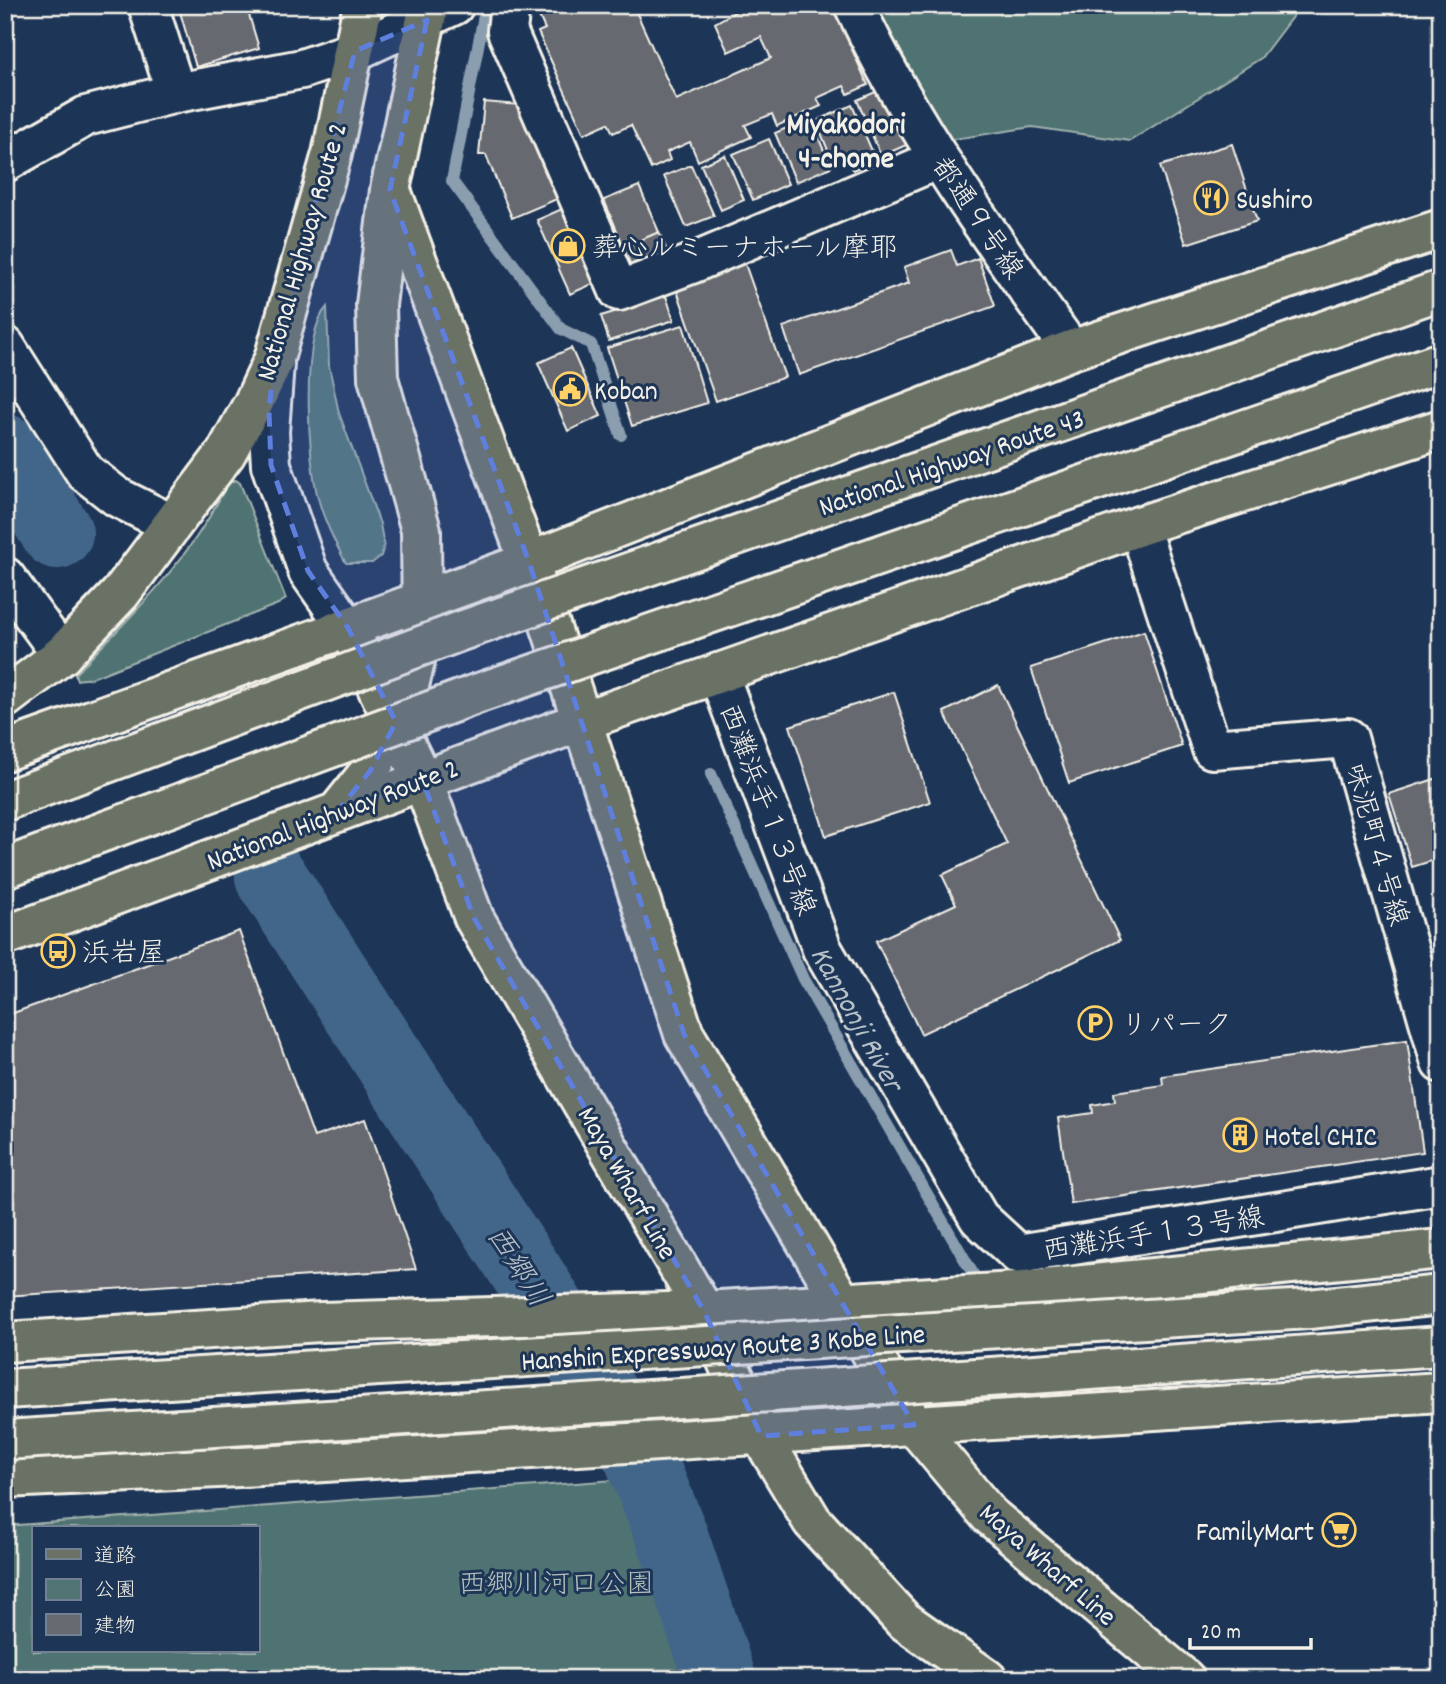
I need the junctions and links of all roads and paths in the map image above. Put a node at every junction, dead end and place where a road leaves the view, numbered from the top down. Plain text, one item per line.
1 (148, 5) edge
2 (363, 5) edge
3 (510, 5) edge
4 (854, 5) edge
5 (442, 8) edge
6 (355, 51) junction
7 (176, 93) junction
8 (939, 159) junction
9 (5, 162) edge
10 (390, 190) junction
11 (1441, 229) edge
12 (1441, 290) edge
13 (5, 346) edge
14 (1071, 350) junction
15 (274, 359) junction
16 (1441, 362) edge
17 (1441, 429) edge
18 (171, 524) junction
19 (1139, 526) junction
20 (529, 562) junction
21 (5, 577) edge
22 (423, 601) junction
23 (348, 628) junction
24 (62, 655) junction
25 (718, 673) junction
26 (5, 698) edge
27 (582, 721) junction
28 (396, 722) junction
29 (5, 751) edge
30 (422, 779) junction
31 (5, 801) edge
32 (336, 813) junction
33 (5, 868) edge
34 (5, 936) edge
35 (1441, 1063) edge
36 (1441, 1185) edge
37 (1441, 1249) edge
38 (1441, 1295) edge
39 (841, 1303) junction
40 (704, 1311) junction
41 (5, 1342) edge
42 (1441, 1346) edge
43 (5, 1389) edge
44 (1441, 1392) edge
45 (914, 1425) junction
46 (761, 1436) junction
47 (5, 1440) edge
48 (5, 1478) edge
49 (987, 1679) edge
50 (1185, 1679) edge

1 - 7 street
2 - 6 main road, National Highway Route 2
3 - 8 street
4 - 8 street, 都通９号線
5 - 6 street
5 - 10 main road
6 - 7 street
6 - 15 main road, National Highway Route 2
7 - 9 street
8 - 14 street, 都通９号線
10 - 20 main road
10 - 22 main road
11 - 14 main road
12 - 31 main road, National Highway Route 43, bridge
13 - 18 street
14 - 20 main road
15 - 18 main road, National Highway Route 2
15 - 23 street
16 - 33 main road, bridge
17 - 19 main road, National Highway Route 2
18 - 24 main road, National Highway Route 2
19 - 25 main road, National Highway Route 2
19 - 35 street, 味泥町４号線
20 - 22 main road
20 - 27 main road
21 - 24 street
22 - 23 main road
22 - 28 main road
23 - 28 main road, Maya Wharf Line
23 - 29 main road
24 - 26 main road, National Highway Route 2
25 - 27 main road, National Highway Route 2
25 - 36 street, 西灘浜手１３号線
27 - 30 main road, National Highway Route 2
27 - 39 main road, Maya Wharf Line
28 - 30 main road, Maya Wharf Line
28 - 32 main road
30 - 32 main road, National Highway Route 2
30 - 40 main road, Maya Wharf Line
32 - 34 main road, National Highway Route 2
37 - 39 main road
38 - 43 main road, Hanshin Expressway Route 3 Kobe Line, bridge
39 - 40 main road
39 - 45 main road, Maya Wharf Line
40 - 41 main road
40 - 46 main road, Maya Wharf Line
42 - 47 main road, Hanshin Expressway Route 3 Kobe Line, bridge
44 - 45 main road
45 - 46 main road
45 - 50 main road, Maya Wharf Line
46 - 48 main road
46 - 49 main road, Maya Wharf Line

